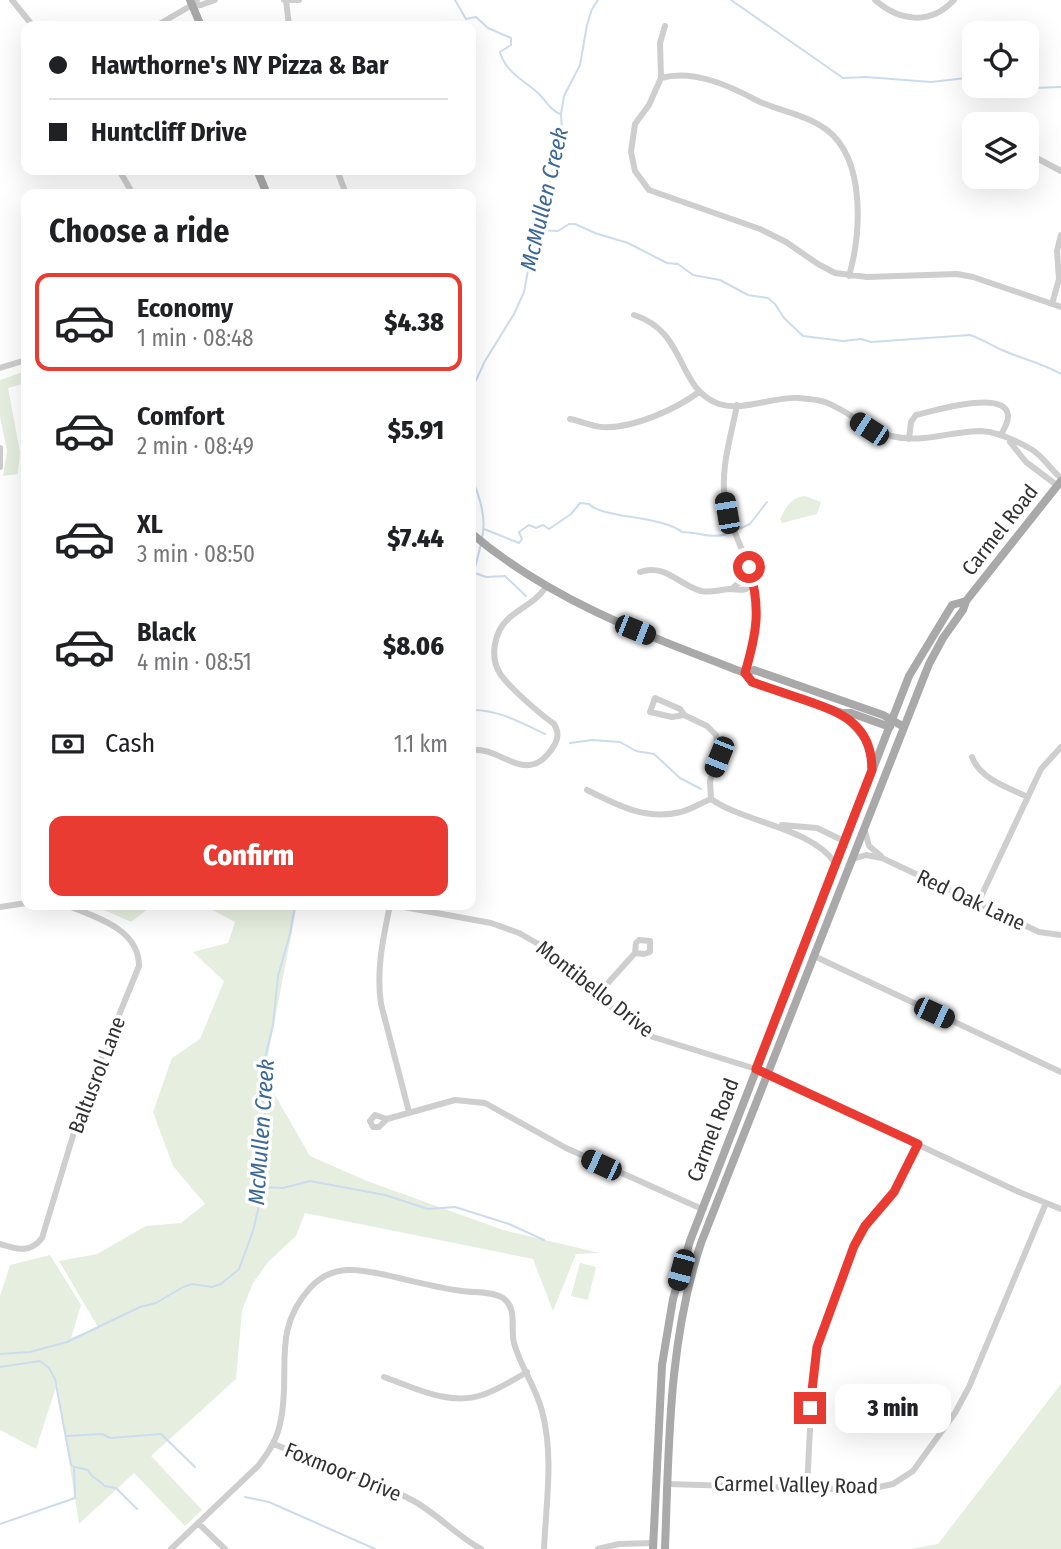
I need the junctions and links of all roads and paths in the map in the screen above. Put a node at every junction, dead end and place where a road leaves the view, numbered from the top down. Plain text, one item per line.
1 (12, 0) edge
2 (215, 0) edge
3 (285, 0) edge
4 (299, 0) edge
5 (875, 0) edge
6 (954, 0) edge
7 (193, 2) edge
8 (29, 21) edge
9 (164, 21) edge
10 (199, 21) edge
11 (288, 21) edge
12 (665, 26) dead end
13 (661, 78) junction
14 (1039, 159) edge
15 (1061, 171) edge
16 (1061, 235) edge
17 (849, 276) junction
18 (1052, 304) junction
19 (1061, 307) edge
20 (634, 315) dead end
21 (21, 362) edge
22 (0, 369) edge
23 (699, 391) junction
24 (737, 405) junction
25 (570, 419) dead end
26 (1001, 435) junction
27 (909, 439) junction
28 (1009, 440) junction
29 (0, 448) edge
30 (0, 467) edge
31 (1060, 482) edge
32 (476, 537) edge
33 (640, 572) dead end
34 (754, 583) junction
35 (545, 587) junction
36 (966, 601) junction
37 (745, 673) junction
38 (842, 713) junction
39 (684, 715) junction
40 (890, 723) junction
41 (904, 727) junction
42 (1061, 747) edge
43 (476, 750) edge
44 (972, 757) dead end
45 (872, 770) junction
46 (587, 790) dead end
47 (1028, 797) junction
48 (711, 799) junction
49 (766, 824) junction
50 (864, 830) junction
51 (844, 841) junction
52 (882, 858) junction
53 (853, 859) junction
54 (835, 863) junction
55 (978, 903) junction
56 (21, 904) edge
57 (0, 907) edge
58 (77, 910) edge
59 (390, 910) edge
60 (419, 910) edge
61 (1061, 935) edge
62 (635, 953) dead end
63 (814, 956) junction
64 (598, 994) junction
65 (756, 1069) junction
66 (1061, 1072) edge
67 (766, 1074) junction
68 (409, 1112) junction
69 (387, 1119) dead end
70 (918, 1144) junction
71 (1046, 1203) junction
72 (702, 1209) junction
73 (1061, 1209) edge
74 (0, 1244) edge
75 (527, 1372) junction
76 (384, 1377) dead end
77 (274, 1444) junction
78 (668, 1484) junction
79 (807, 1488) junction
80 (198, 1523) junction
81 (654, 1546) edge
82 (171, 1549) edge
83 (225, 1549) edge
84 (481, 1549) edge
85 (544, 1549) edge
86 (598, 1549) edge
87 (664, 1549) edge

1 - 8 street
2 - 7 street
3 - 4 street
3 - 11 street
5 - 6 street
7 - 9 street
7 - 10 main road
12 - 13 street
13 - 17 street
13 - 17 street
14 - 15 street
16 - 18 street
17 - 18 street
18 - 19 street
20 - 23 street
21 - 22 street
23 - 24 street
23 - 25 street
24 - 27 street
24 - 34 street
26 - 27 street
26 - 27 street
26 - 28 street
28 - 31 street
28 - 31 street
29 - 30 street
31 - 36 main road, Carmel Road
32 - 35 main road
33 - 34 street
34 - 37 street
35 - 37 main road
35 - 43 street
36 - 40 main road, Carmel Road
36 - 41 main road, Carmel Road
37 - 38 main road
37 - 40 main road
38 - 40 main road
38 - 45 main road
39 - 39 street
39 - 48 street
40 - 41 main road
40 - 45 main road, Carmel Road
41 - 50 main road, Carmel Road
42 - 47 street
44 - 47 street
45 - 51 main road, Carmel Road
46 - 48 street
47 - 55 street
48 - 49 street
49 - 51 street
49 - 54 street
50 - 52 street
50 - 53 main road, Carmel Road
51 - 53 main road
51 - 54 main road, Carmel Road
52 - 53 street, Red Oak Lane
52 - 55 street, Red Oak Lane
53 - 63 main road, Carmel Road
54 - 65 main road, Carmel Road
55 - 61 street, Red Oak Lane
56 - 57 street
58 - 74 street, Baltusrol Lane
59 - 68 street
60 - 64 street, Montibello Drive
62 - 64 street
63 - 66 street
63 - 67 main road, Carmel Road
64 - 65 street, Montibello Drive
65 - 67 street, Montibello Drive
65 - 72 main road, Carmel Road
67 - 70 street, Montibello Drive
67 - 78 main road, Carmel Road
68 - 69 street
68 - 72 street
70 - 71 street, Montibello Drive
70 - 79 street
71 - 73 street, Montibello Drive
71 - 79 street, Carmel Valley Road
72 - 81 main road, Carmel Road
75 - 76 street
75 - 77 street
75 - 85 street
77 - 80 street
77 - 84 street, Foxmoor Drive
78 - 79 street, Carmel Valley Road
78 - 87 main road, Carmel Road
80 - 82 street
80 - 83 street
81 - 86 street

